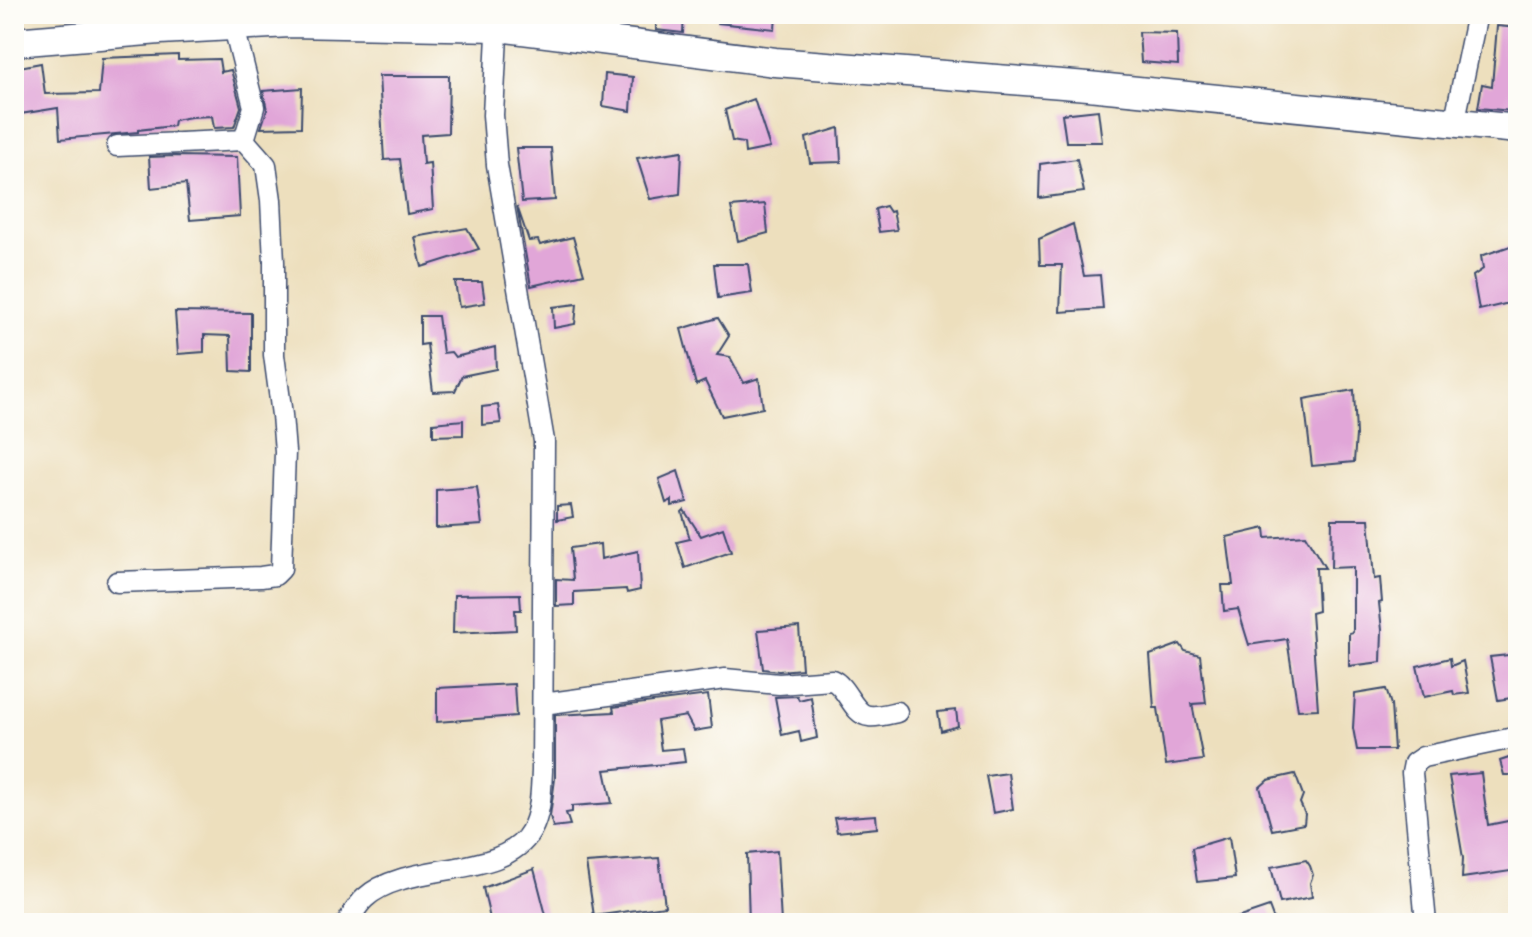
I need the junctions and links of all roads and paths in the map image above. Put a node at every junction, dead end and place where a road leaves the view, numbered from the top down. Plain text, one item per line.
1 (1477, 14) edge
2 (498, 21) edge
3 (234, 27) junction
4 (14, 42) edge
5 (1454, 124) junction
6 (1518, 129) edge
7 (244, 140) junction
8 (117, 146) dead end
9 (117, 582) dead end
10 (543, 704) junction
11 (897, 712) dead end
12 (1518, 737) edge
13 (347, 923) edge
14 (1426, 923) edge

1 - 5 street
2 - 3 street
2 - 5 street
2 - 10 street
3 - 4 street
3 - 7 street
5 - 6 street
7 - 8 street
7 - 9 street
10 - 11 street
10 - 13 street
12 - 14 street

